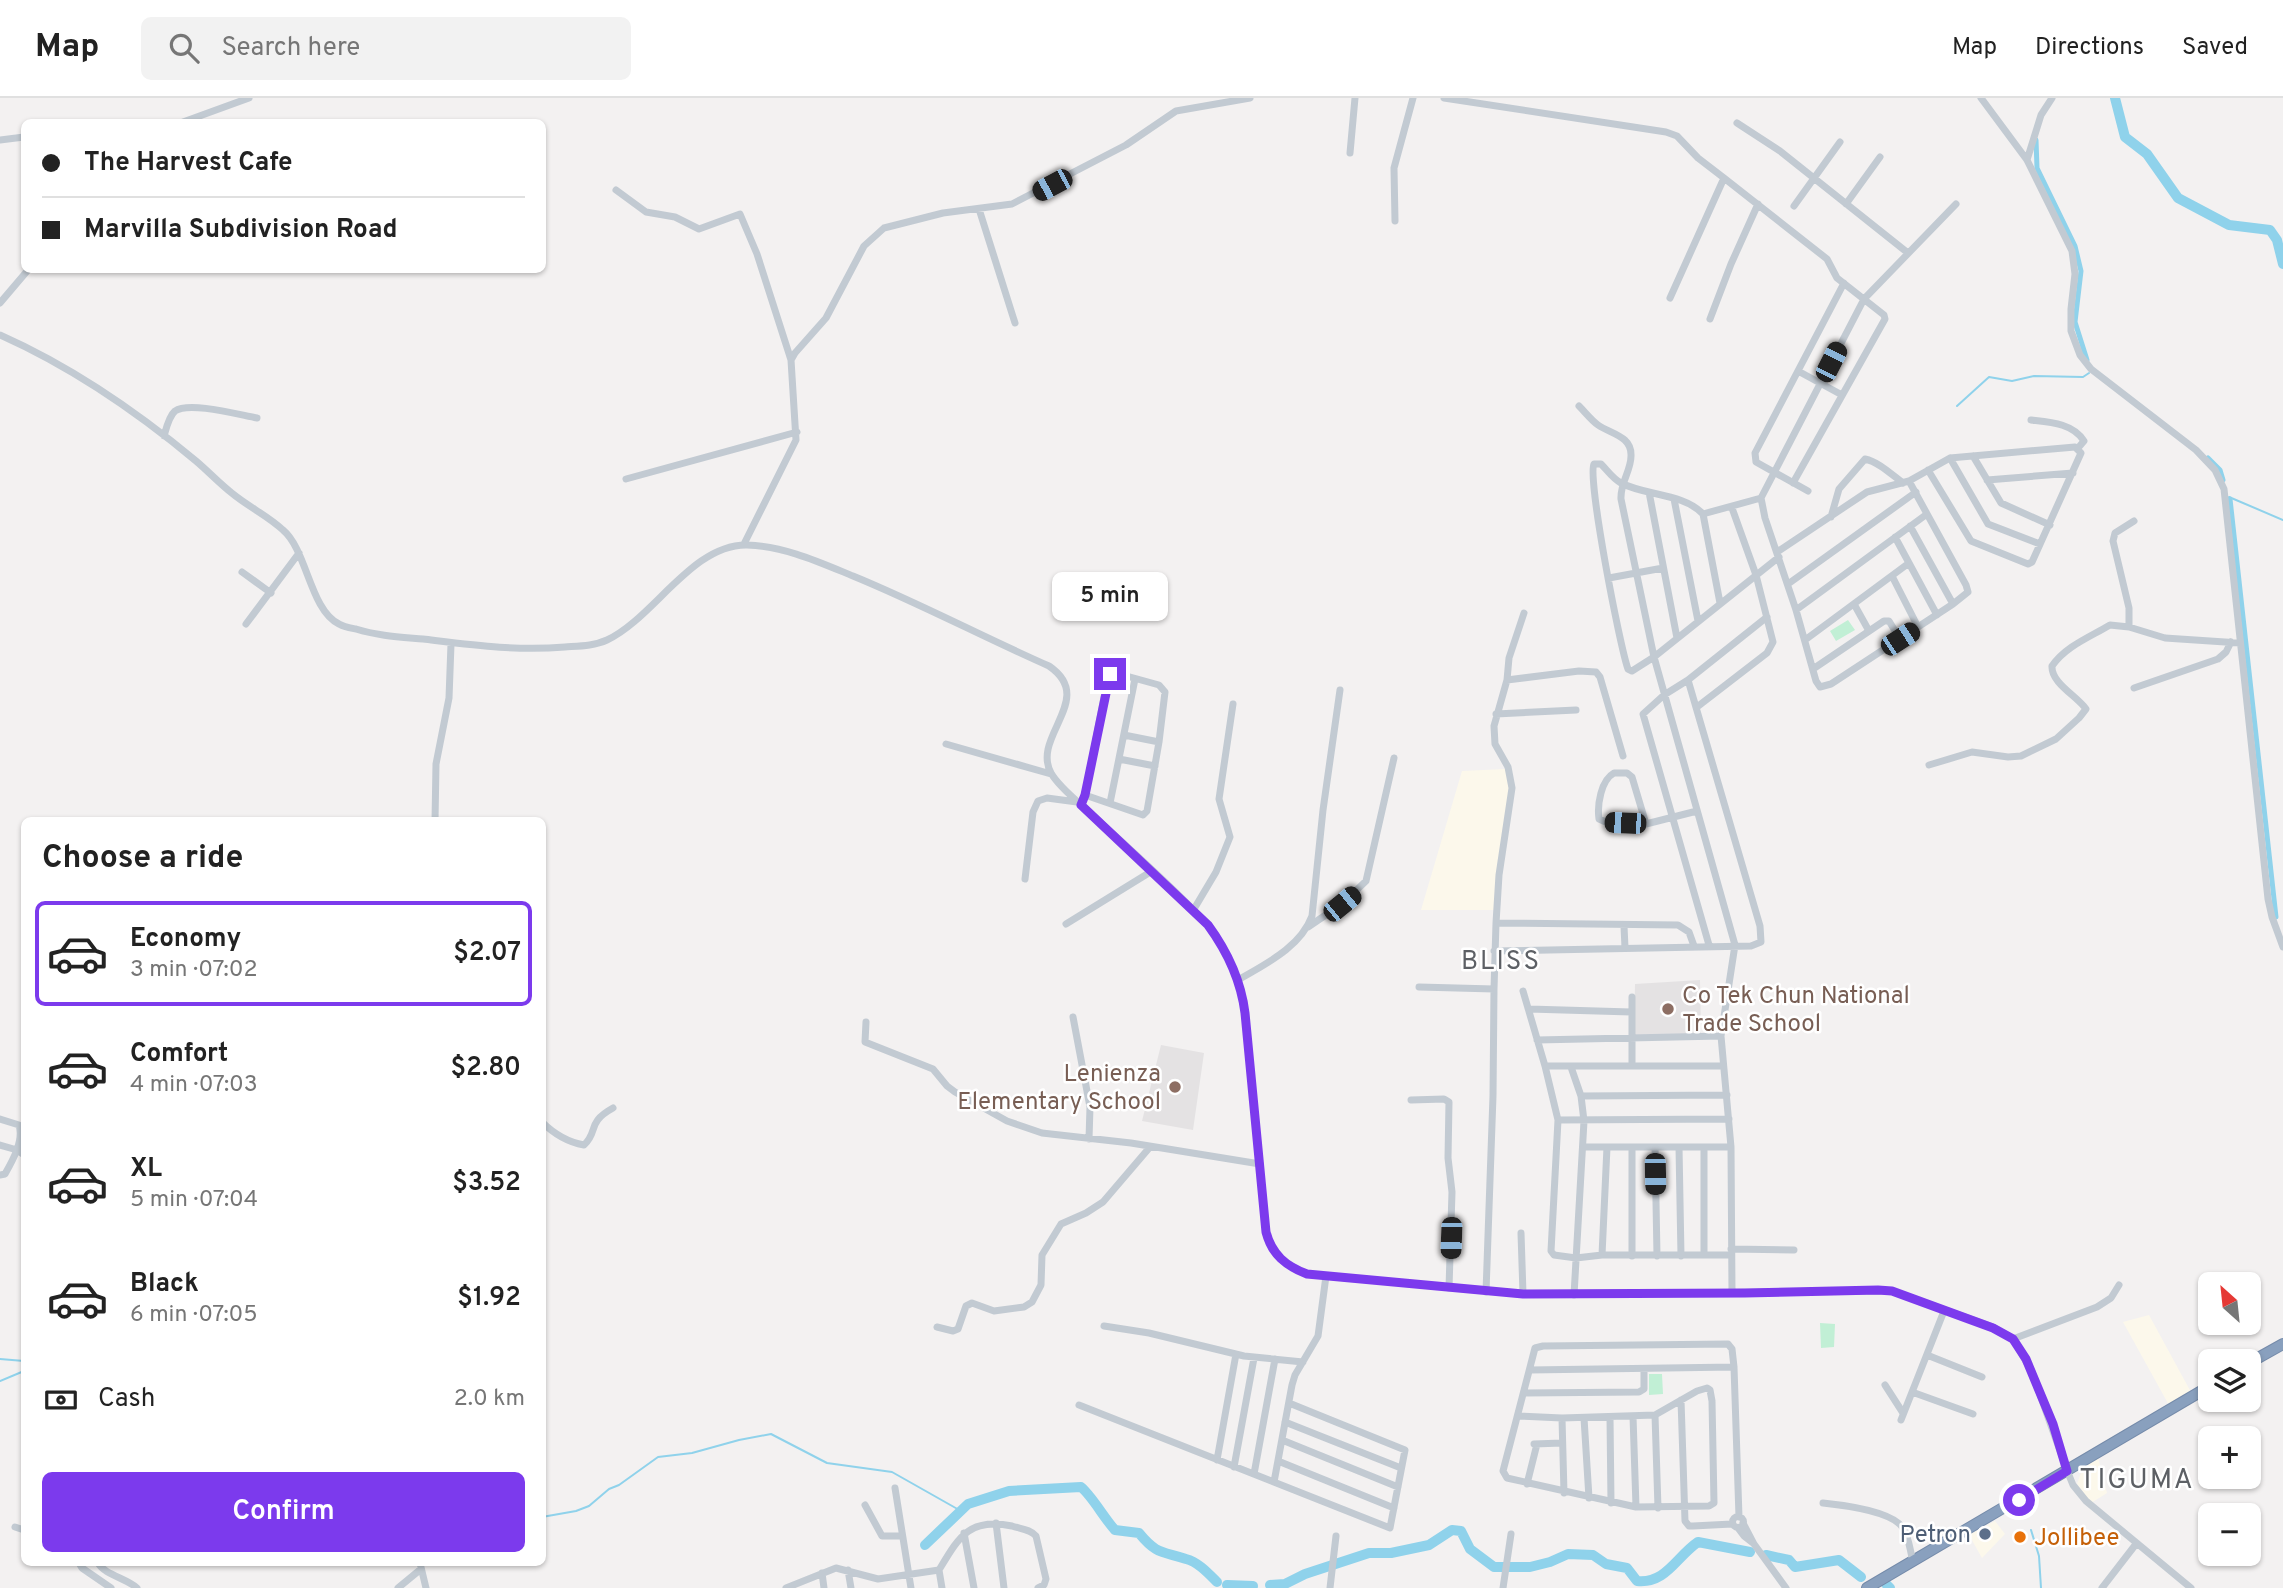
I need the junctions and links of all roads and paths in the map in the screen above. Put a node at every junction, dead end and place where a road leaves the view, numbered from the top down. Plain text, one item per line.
1 (249, 98) edge
2 (1250, 98) edge
3 (1355, 98) edge
4 (1413, 98) edge
5 (1444, 98) edge
6 (1981, 98) edge
7 (2052, 98) edge
8 (191, 119) edge
9 (1737, 123) dead end
10 (21, 137) edge
11 (0, 139) edge
12 (1840, 142) dead end
13 (1350, 153) dead end
14 (1880, 157) dead end
15 (2027, 160) junction
16 (1724, 178) junction
17 (1815, 178) junction
18 (616, 190) dead end
19 (1758, 204) junction
20 (1846, 204) junction
21 (1956, 204) dead end
22 (1794, 206) dead end
23 (979, 209) junction
24 (1395, 221) dead end
25 (1908, 253) junction
26 (25, 273) edge
27 (1844, 283) junction
28 (1670, 298) dead end
29 (1864, 299) junction
30 (0, 303) edge
31 (1710, 319) dead end
32 (1015, 323) dead end
33 (0, 335) edge
34 (792, 360) junction
35 (1798, 371) junction
36 (1820, 383) junction
37 (1842, 395) junction
38 (1578, 405) dead end
39 (257, 418) dead end
40 (2031, 420) dead end
41 (797, 432) junction
42 (164, 436) junction
43 (2078, 448) junction
44 (1973, 456) junction
45 (1950, 458) junction
46 (1928, 470) junction
47 (1774, 474) junction
48 (2073, 474) junction
49 (626, 479) dead end
50 (1987, 480) junction
51 (1906, 482) junction
52 (1793, 483) junction
53 (1622, 484) junction
54 (1808, 491) dead end
55 (1649, 492) junction
56 (1916, 492) junction
57 (1761, 498) junction
58 (1674, 499) junction
59 (1731, 508) junction
60 (1703, 514) junction
61 (1927, 514) junction
62 (1831, 518) junction
63 (2134, 521) dead end
64 (2050, 525) junction
65 (1910, 526) junction
66 (1895, 537) junction
67 (744, 544) junction
68 (2040, 544) junction
69 (299, 553) junction
70 (1778, 555) junction
71 (1909, 563) junction
72 (1663, 568) junction
73 (242, 572) dead end
74 (1635, 572) junction
75 (1756, 575) junction
76 (1892, 576) junction
77 (1609, 578) junction
78 (1788, 584) junction
79 (271, 593) junction
80 (1720, 603) junction
81 (1854, 604) junction
82 (1953, 604) junction
83 (1796, 610) junction
84 (1524, 613) dead end
85 (1937, 615) junction
86 (1767, 617) junction
87 (1698, 621) junction
88 (246, 624) dead end
89 (1918, 627) junction
90 (2129, 627) junction
91 (1869, 631) junction
92 (1677, 638) junction
93 (1900, 639) junction
94 (1805, 640) junction
95 (2231, 642) junction
96 (2240, 643) junction
97 (451, 644) junction
98 (1654, 657) junction
99 (1813, 669) junction
100 (1135, 678) junction
101 (1507, 680) junction
102 (1688, 680) junction
103 (2134, 688) dead end
104 (1340, 690) dead end
105 (1664, 695) junction
106 (1233, 704) dead end
107 (1697, 707) junction
108 (1576, 709) dead end
109 (1496, 715) junction
110 (1124, 734) junction
111 (1159, 742) junction
112 (946, 744) dead end
113 (1623, 756) dead end
114 (1119, 758) junction
115 (1394, 758) dead end
116 (1929, 765) dead end
117 (1155, 766) junction
118 (1051, 774) junction
119 (1088, 796) junction
120 (1110, 803) junction
121 (1082, 806) junction
122 (1697, 811) junction
123 (435, 817) edge
124 (1672, 819) junction
125 (1646, 824) junction
126 (1152, 871) junction
127 (1025, 879) dead end
128 (1194, 909) junction
129 (1496, 923) junction
130 (1066, 924) dead end
131 (1624, 926) junction
132 (1308, 927) junction
133 (1694, 946) junction
134 (1709, 946) junction
135 (1735, 946) junction
136 (2283, 947) edge
137 (1625, 948) junction
138 (1494, 951) junction
139 (1238, 980) junction
140 (1419, 987) dead end
141 (1493, 989) junction
142 (1523, 991) dead end
143 (1632, 997) dead end
144 (1528, 1009) junction
145 (1632, 1012) junction
146 (1073, 1017) dead end
147 (866, 1022) dead end
148 (1720, 1036) junction
149 (1632, 1038) junction
150 (1537, 1040) junction
151 (1545, 1066) junction
152 (1632, 1066) junction
153 (1723, 1066) junction
154 (1571, 1067) junction
155 (1727, 1095) junction
156 (1581, 1096) junction
157 (1411, 1100) dead end
158 (613, 1108) dead end
159 (0, 1119) edge
160 (1729, 1119) junction
161 (1558, 1120) junction
162 (1584, 1121) junction
163 (546, 1126) edge
164 (1089, 1139) junction
165 (0, 1145) edge
166 (1150, 1147) junction
167 (1583, 1147) junction
168 (1608, 1147) junction
169 (1632, 1147) junction
170 (1654, 1147) junction
171 (1679, 1147) junction
172 (1704, 1147) junction
173 (1731, 1147) junction
174 (17, 1150) junction
175 (21, 1153) edge
176 (1259, 1164) junction
177 (0, 1175) edge
178 (1521, 1233) dead end
179 (1794, 1250) dead end
180 (1731, 1252) junction
181 (1602, 1255) junction
182 (1681, 1255) junction
183 (1704, 1255) junction
184 (1632, 1256) junction
185 (1657, 1256) junction
186 (1576, 1258) junction
187 (1325, 1276) junction
188 (2119, 1285) dead end
189 (1449, 1288) junction
190 (1486, 1292) junction
191 (1732, 1293) junction
192 (1523, 1294) junction
193 (1574, 1295) junction
194 (1944, 1311) junction
195 (1104, 1326) dead end
196 (937, 1327) dead end
197 (2013, 1339) junction
198 (2283, 1344) edge
199 (1236, 1354) junction
200 (1927, 1355) junction
201 (2261, 1356) edge
202 (1254, 1358) junction
203 (1275, 1359) junction
204 (1303, 1362) junction
205 (1734, 1367) junction
206 (1644, 1369) junction
207 (1530, 1370) junction
208 (1982, 1377) dead end
209 (1885, 1385) dead end
210 (1912, 1392) junction
211 (1524, 1393) junction
212 (2198, 1393) edge
213 (1682, 1400) junction
214 (1289, 1403) junction
215 (1079, 1405) dead end
216 (1973, 1414) dead end
217 (1656, 1415) junction
218 (1518, 1416) junction
219 (1633, 1416) junction
220 (1611, 1417) junction
221 (1562, 1418) junction
222 (1584, 1418) junction
223 (1285, 1422) junction
224 (1282, 1440) junction
225 (1562, 1443) junction
226 (1217, 1460) junction
227 (1278, 1461) junction
228 (1234, 1467) junction
229 (2066, 1467) junction
230 (1401, 1468) junction
231 (1254, 1474) junction
232 (1274, 1482) junction
233 (1527, 1484) junction
234 (1398, 1487) junction
235 (895, 1488) dead end
236 (1564, 1493) junction
237 (1589, 1498) junction
238 (1611, 1503) junction
239 (1823, 1503) dead end
240 (865, 1505) dead end
241 (1636, 1507) junction
242 (1685, 1507) junction
243 (1394, 1508) junction
244 (1658, 1508) junction
245 (996, 1523) junction
246 (1738, 1523) junction
247 (15, 1527) dead end
248 (21, 1529) edge
249 (964, 1533) junction
250 (1511, 1534) dead end
251 (902, 1536) junction
252 (1336, 1536) dead end
253 (2136, 1544) junction
254 (1913, 1561) junction
255 (81, 1566) edge
256 (99, 1566) edge
257 (420, 1566) edge
258 (848, 1570) junction
259 (939, 1570) junction
260 (822, 1573) junction
261 (909, 1575) junction
262 (879, 1584) edge
263 (111, 1588) edge
264 (137, 1588) edge
265 (398, 1588) edge
266 (426, 1588) edge
267 (786, 1588) edge
268 (824, 1588) edge
269 (851, 1588) edge
270 (911, 1588) edge
271 (942, 1588) edge
272 (974, 1588) edge
273 (1004, 1588) edge
274 (1038, 1588) edge
275 (1330, 1588) edge
276 (1503, 1588) edge
277 (1786, 1588) edge
278 (1867, 1588) edge
279 (2102, 1588) edge
280 (2191, 1588) edge

1 - 8 street
2 - 23 street
3 - 13 street
4 - 24 street
5 - 16 street
6 - 15 street
7 - 15 street
9 - 17 street
10 - 11 street
12 - 17 street
14 - 20 street
15 - 96 street
16 - 19 street
16 - 28 street
17 - 20 street
17 - 22 street
18 - 34 street
19 - 27 street
19 - 31 street
20 - 25 street
21 - 25 street
23 - 32 street
23 - 34 street
25 - 29 street
26 - 30 street
27 - 29 street
27 - 35 street
29 - 36 street
29 - 37 street
33 - 42 street
34 - 41 street
35 - 36 street
35 - 47 street
36 - 37 street
36 - 47 street
37 - 52 street
38 - 53 street
39 - 42 street
40 - 43 street
41 - 49 street
41 - 67 street
42 - 69 street
43 - 44 street
43 - 48 street
44 - 45 street
44 - 50 street
45 - 46 street
45 - 68 street
46 - 51 street
46 - 68 street
47 - 52 street
47 - 57 street
48 - 50 street
48 - 64 street
50 - 64 street
51 - 56 street
51 - 62 street
51 - 62 street
52 - 54 street
53 - 55 street
53 - 74 street
53 - 77 street
55 - 58 street
55 - 72 street
56 - 61 street
56 - 78 street
57 - 59 street
57 - 70 street
58 - 60 street
58 - 87 street
59 - 60 street
59 - 75 street
60 - 80 street
61 - 65 street
61 - 82 street
62 - 70 street
63 - 90 street
64 - 68 street
65 - 66 street
65 - 82 street
66 - 71 street
66 - 83 street
67 - 97 street
67 - 118 street
69 - 79 street
69 - 97 street
70 - 75 street
70 - 78 street
71 - 76 street
71 - 85 street
72 - 74 street
72 - 92 street
73 - 79 street
74 - 77 street
74 - 98 street
75 - 80 street
75 - 86 street
76 - 81 street
76 - 89 street
77 - 98 street
78 - 83 street
79 - 88 street
80 - 87 street
81 - 91 street
81 - 94 street
82 - 85 street
83 - 94 street
84 - 101 street
85 - 89 street
86 - 102 street
86 - 107 street
87 - 92 street
89 - 93 street
90 - 95 street
90 - 116 street
91 - 93 street
91 - 99 street
92 - 98 street
93 - 99 street
94 - 99 street
95 - 96 street
95 - 103 street
96 - 136 street
97 - 123 street
98 - 105 street
100 - 110 street
100 - 111 street
100 - 119 street
101 - 109 street
101 - 113 street
102 - 105 street
102 - 107 street
104 - 132 street
105 - 122 street
105 - 124 street
106 - 128 street
107 - 135 street
108 - 109 street
109 - 129 street
110 - 111 street
110 - 114 street
111 - 117 street
112 - 118 street
114 - 117 street
114 - 120 street
115 - 132 street
117 - 120 street
118 - 121 street
119 - 120 street
119 - 121 street
121 - 126 street
121 - 127 street
122 - 124 street
122 - 135 street
124 - 125 street
124 - 134 street
125 - 125 street
126 - 128 street
126 - 130 street
128 - 139 street
129 - 131 street
129 - 138 street
131 - 133 street
131 - 137 street
132 - 139 street
133 - 134 street
133 - 137 street
134 - 135 street
135 - 148 street
137 - 138 street
138 - 141 street
139 - 176 street
140 - 141 street
141 - 190 street
142 - 144 street
143 - 145 street
144 - 145 street
144 - 150 street
145 - 149 street
146 - 164 street
147 - 164 street
148 - 149 street
148 - 153 street
149 - 150 street
149 - 152 street
150 - 151 street
151 - 154 street
151 - 161 street
152 - 153 street
152 - 154 street
153 - 155 street
154 - 156 street
155 - 156 street
155 - 160 street
156 - 162 street
157 - 189 street
158 - 163 street
159 - 174 street
160 - 162 street
160 - 173 street
161 - 162 street
161 - 186 street
162 - 167 street
164 - 166 street
165 - 174 street
166 - 176 street
166 - 196 street
167 - 168 street
167 - 186 street
168 - 169 street
168 - 181 street
169 - 170 street
169 - 184 street
170 - 171 street
170 - 185 street
171 - 172 street
171 - 182 street
172 - 173 street
172 - 183 street
173 - 180 street
174 - 175 street
174 - 177 street
176 - 187 street
178 - 192 street
179 - 180 street
180 - 183 street
180 - 191 street
181 - 184 street
181 - 186 street
182 - 183 street
182 - 185 street
184 - 185 street
186 - 193 street
187 - 189 street
187 - 204 street
188 - 197 street
189 - 190 street
190 - 192 street
191 - 193 street
191 - 194 street
192 - 193 street
194 - 197 street
194 - 200 street
195 - 199 street
197 - 229 street
198 - 201 highway
199 - 202 street
199 - 226 street
200 - 208 street
200 - 210 street
202 - 203 street
202 - 228 street
203 - 204 street
203 - 231 street
204 - 214 street
205 - 206 street
205 - 207 street
205 - 246 street
206 - 207 street
206 - 211 street
207 - 211 street
209 - 210 street
210 - 216 street
211 - 218 street
212 - 229 highway
213 - 217 street
213 - 242 street
213 - 242 street
214 - 223 street
214 - 230 street
215 - 226 street
217 - 219 street
217 - 244 street
218 - 221 street
218 - 233 street
219 - 220 street
219 - 241 street
220 - 222 street
220 - 238 street
221 - 222 street
221 - 225 street
222 - 237 street
223 - 224 street
223 - 230 street
224 - 227 street
224 - 234 street
225 - 233 street
225 - 236 street
226 - 228 street
227 - 232 street
227 - 243 street
228 - 231 street
229 - 253 street
229 - 254 highway
230 - 234 street
231 - 232 street
232 - 243 street
233 - 236 street
234 - 243 street
235 - 251 street
236 - 237 street
237 - 238 street
238 - 241 street
239 - 254 street
240 - 251 street
241 - 244 street
242 - 244 street
242 - 246 street
245 - 249 street
245 - 273 street
245 - 274 street
246 - 277 street
247 - 248 street
249 - 259 street
249 - 272 street
250 - 276 street
251 - 261 street
252 - 275 street
253 - 279 street
253 - 280 street
254 - 278 highway
255 - 263 street
256 - 264 street
257 - 265 street
257 - 266 street
258 - 260 street
258 - 262 street
258 - 269 street
259 - 261 street
259 - 271 street
260 - 267 street
260 - 268 street
261 - 262 street
261 - 270 street

